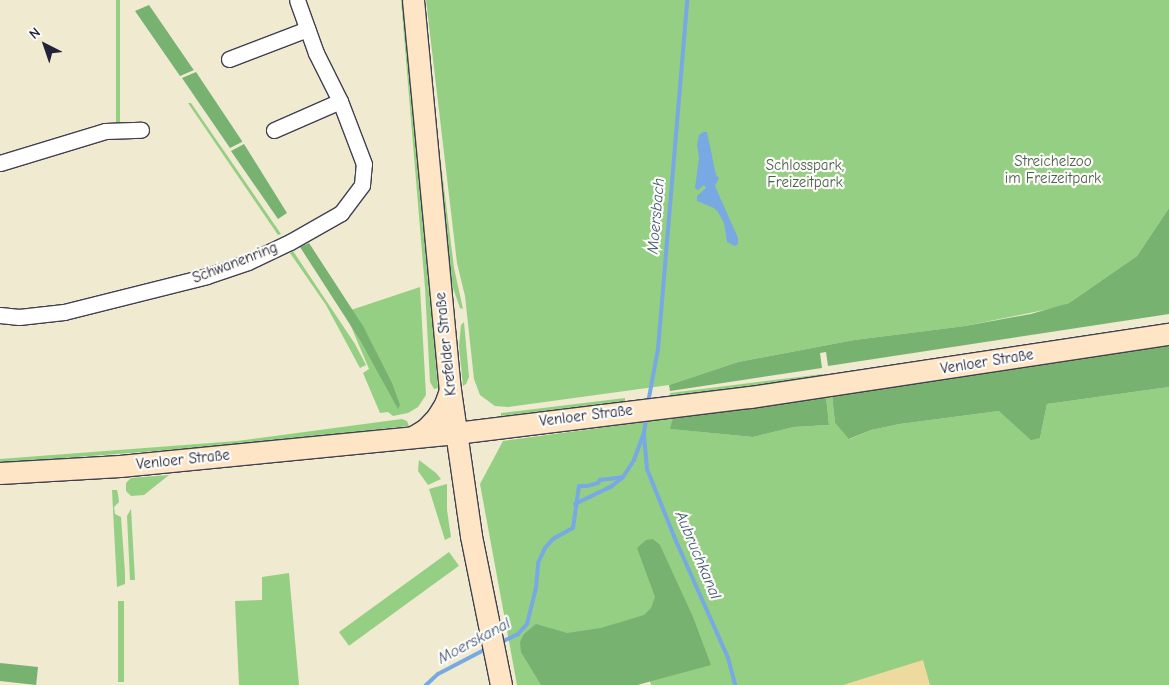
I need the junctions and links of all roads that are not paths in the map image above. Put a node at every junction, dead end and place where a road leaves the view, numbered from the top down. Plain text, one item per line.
1 (296, 0) edge
2 (413, 0) edge
3 (307, 29) junction
4 (230, 59) dead end
5 (340, 100) junction
6 (141, 130) dead end
7 (274, 130) dead end
8 (0, 163) edge
9 (0, 315) edge
10 (1169, 334) edge
11 (450, 390) junction
12 (456, 433) junction
13 (413, 437) junction
14 (0, 473) edge
15 (501, 685) edge

1 - 3 street, Schwanenring
2 - 11 main road, Krefelder Straße
3 - 4 street
3 - 5 street, Schwanenring
5 - 7 street
5 - 9 street, Schwanenring
6 - 8 street
10 - 12 main road, Venloer Straße
11 - 12 main road, Krefelder Straße
11 - 13 main road
12 - 13 main road, Venloer Straße
12 - 15 main road, Krefelder Straße
13 - 14 main road, Venloer Straße

